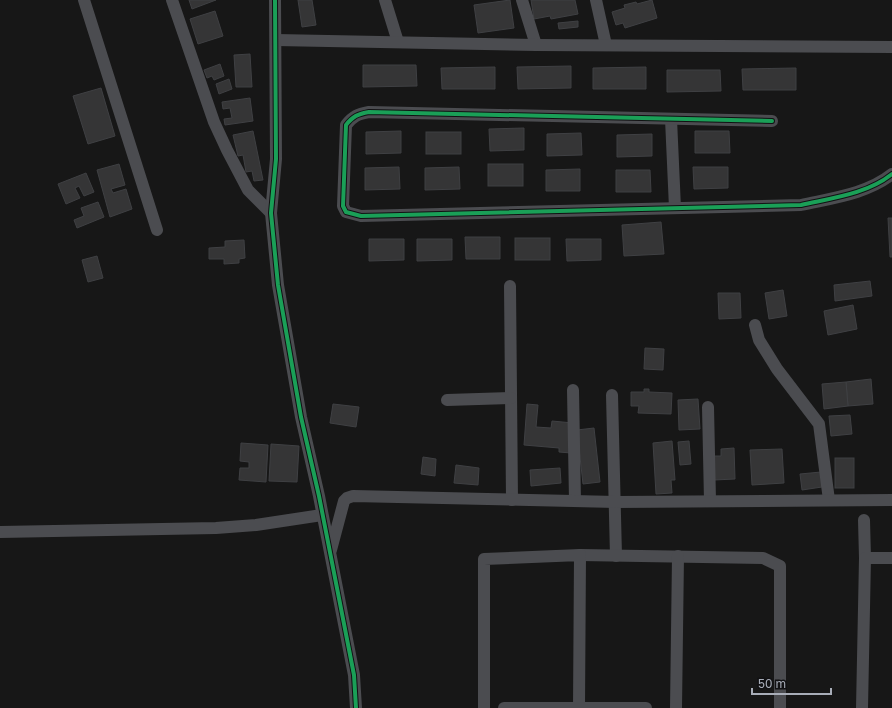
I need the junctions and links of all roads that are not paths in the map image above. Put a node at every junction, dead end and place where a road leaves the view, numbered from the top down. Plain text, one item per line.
1 (84, 0) edge
2 (172, 0) edge
3 (275, 0) edge
4 (385, 0) edge
5 (522, 0) edge
6 (596, 0) edge
7 (276, 40) junction
8 (398, 42) junction
9 (536, 45) junction
10 (606, 45) junction
11 (892, 47) edge
12 (671, 119) junction
13 (772, 121) dead end
14 (892, 174) edge
15 (675, 208) junction
16 (271, 213) junction
17 (157, 230) dead end
18 (510, 286) dead end
19 (755, 325) dead end
20 (573, 390) dead end
21 (612, 395) dead end
22 (511, 398) junction
23 (447, 400) dead end
24 (708, 407) dead end
25 (512, 500) junction
26 (710, 500) junction
27 (829, 500) junction
28 (892, 500) edge
29 (575, 501) junction
30 (616, 502) junction
31 (322, 515) junction
32 (864, 520) dead end
33 (0, 532) edge
34 (331, 553) junction
35 (580, 555) junction
36 (616, 556) junction
37 (678, 556) junction
38 (865, 558) junction
39 (892, 558) edge
40 (579, 707) junction
41 (356, 708) edge
42 (484, 708) edge
43 (504, 708) edge
44 (646, 708) edge
45 (676, 708) edge
46 (780, 708) edge
47 (862, 708) edge

1 - 17 street
2 - 16 street
3 - 7 street
4 - 8 street
5 - 9 street
6 - 10 street
7 - 8 street
7 - 16 street
8 - 9 street
9 - 10 street
10 - 11 street
12 - 13 street
12 - 15 street
12 - 15 street
14 - 15 street
16 - 31 street
18 - 22 street
19 - 27 street
20 - 29 street
21 - 30 street
22 - 23 street
22 - 25 street
24 - 26 street
25 - 29 street
25 - 34 street
26 - 27 street
26 - 30 street
27 - 28 street
29 - 30 street
30 - 36 street
31 - 33 street
31 - 34 street
32 - 38 street
34 - 41 street
35 - 36 street
35 - 40 street
35 - 42 street
36 - 37 street
37 - 45 street
37 - 46 street
38 - 39 street
38 - 47 street
40 - 43 street
40 - 44 street

